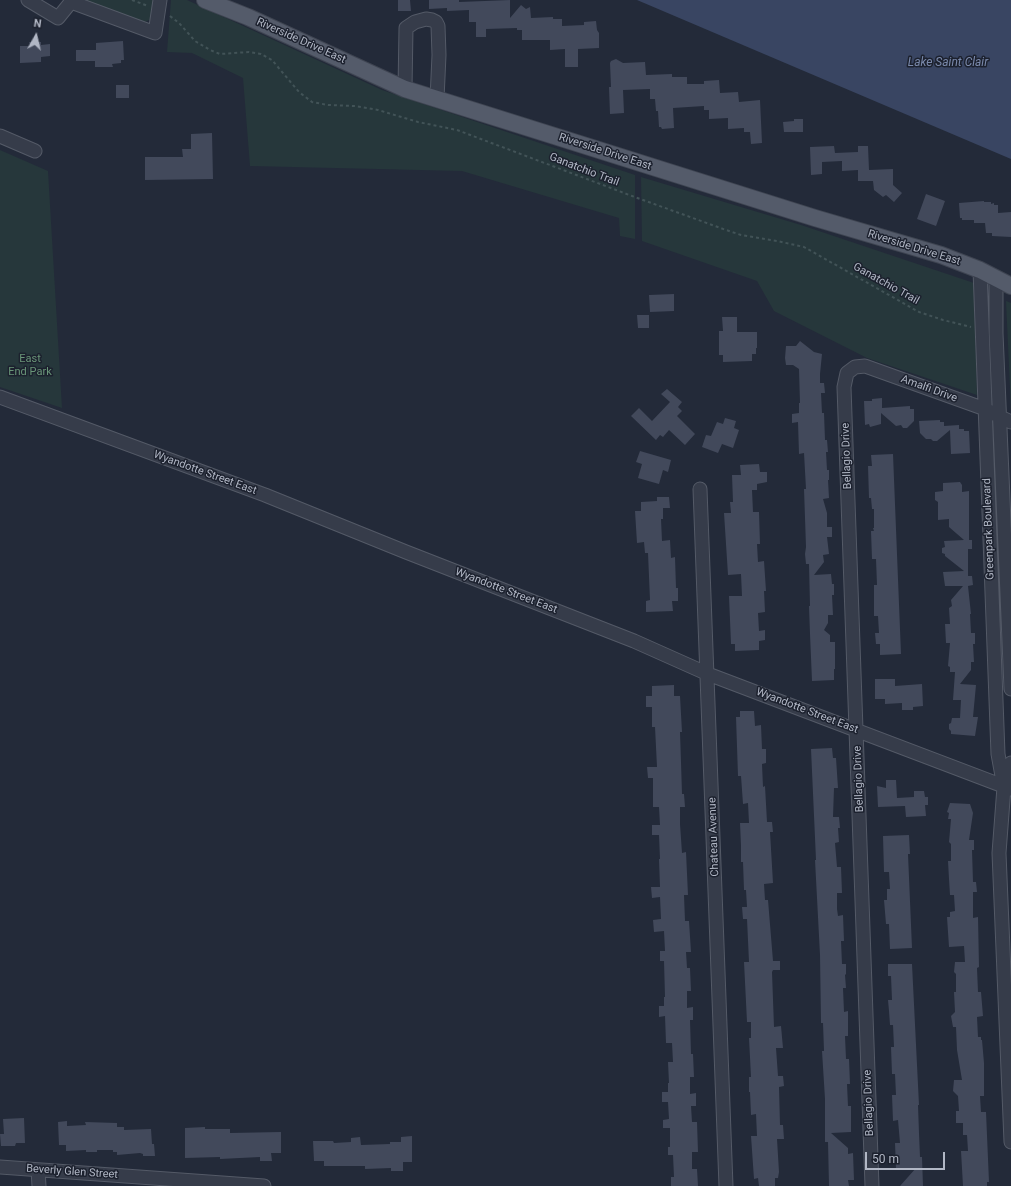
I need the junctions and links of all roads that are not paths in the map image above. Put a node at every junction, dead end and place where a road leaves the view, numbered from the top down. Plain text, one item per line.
1 (28, 0) edge
2 (205, 0) edge
3 (156, 4) edge
4 (405, 89) junction
5 (437, 99) junction
6 (0, 136) edge
7 (35, 151) dead end
8 (980, 270) junction
9 (996, 278) junction
10 (1011, 286) edge
11 (847, 373) joint
12 (0, 397) edge
13 (985, 409) junction
14 (1005, 420) edge
15 (700, 489) dead end
16 (708, 674) junction
17 (1011, 689) edge
18 (857, 730) junction
19 (1011, 763) edge
20 (1008, 788) edge
21 (1011, 1142) edge
22 (0, 1167) edge
23 (38, 1170) junction
24 (169, 1182) edge
25 (39, 1186) edge
26 (264, 1186) edge
27 (726, 1186) edge
28 (872, 1186) edge

1 - 3 street
2 - 4 main road, Riverside Drive East
4 - 5 main road, Riverside Drive East
4 - 5 street
5 - 8 main road, Riverside Drive East
6 - 7 street
8 - 9 main road, Riverside Drive East
8 - 13 street, Greenpark Boulevard
9 - 10 main road, Riverside Drive East
9 - 14 street, Greenpark Boulevard
11 - 13 street, Amalfi Drive
11 - 18 street, Bellagio Drive
12 - 16 street, Wyandotte Street East
13 - 14 street, Amalfi Drive
13 - 20 street, Greenpark Boulevard
14 - 17 street, Greenpark Boulevard
15 - 16 street, Chateau Avenue
16 - 18 street, Wyandotte Street East
16 - 27 street, Chateau Avenue
18 - 20 street, Wyandotte Street East
18 - 28 street, Bellagio Drive
19 - 20 street, Greenpark Boulevard
20 - 21 street, Greenpark Boulevard
22 - 23 street, Beverly Glen Street
23 - 24 street, Beverly Glen Street
23 - 25 street
24 - 26 street, Beverly Glen Street

